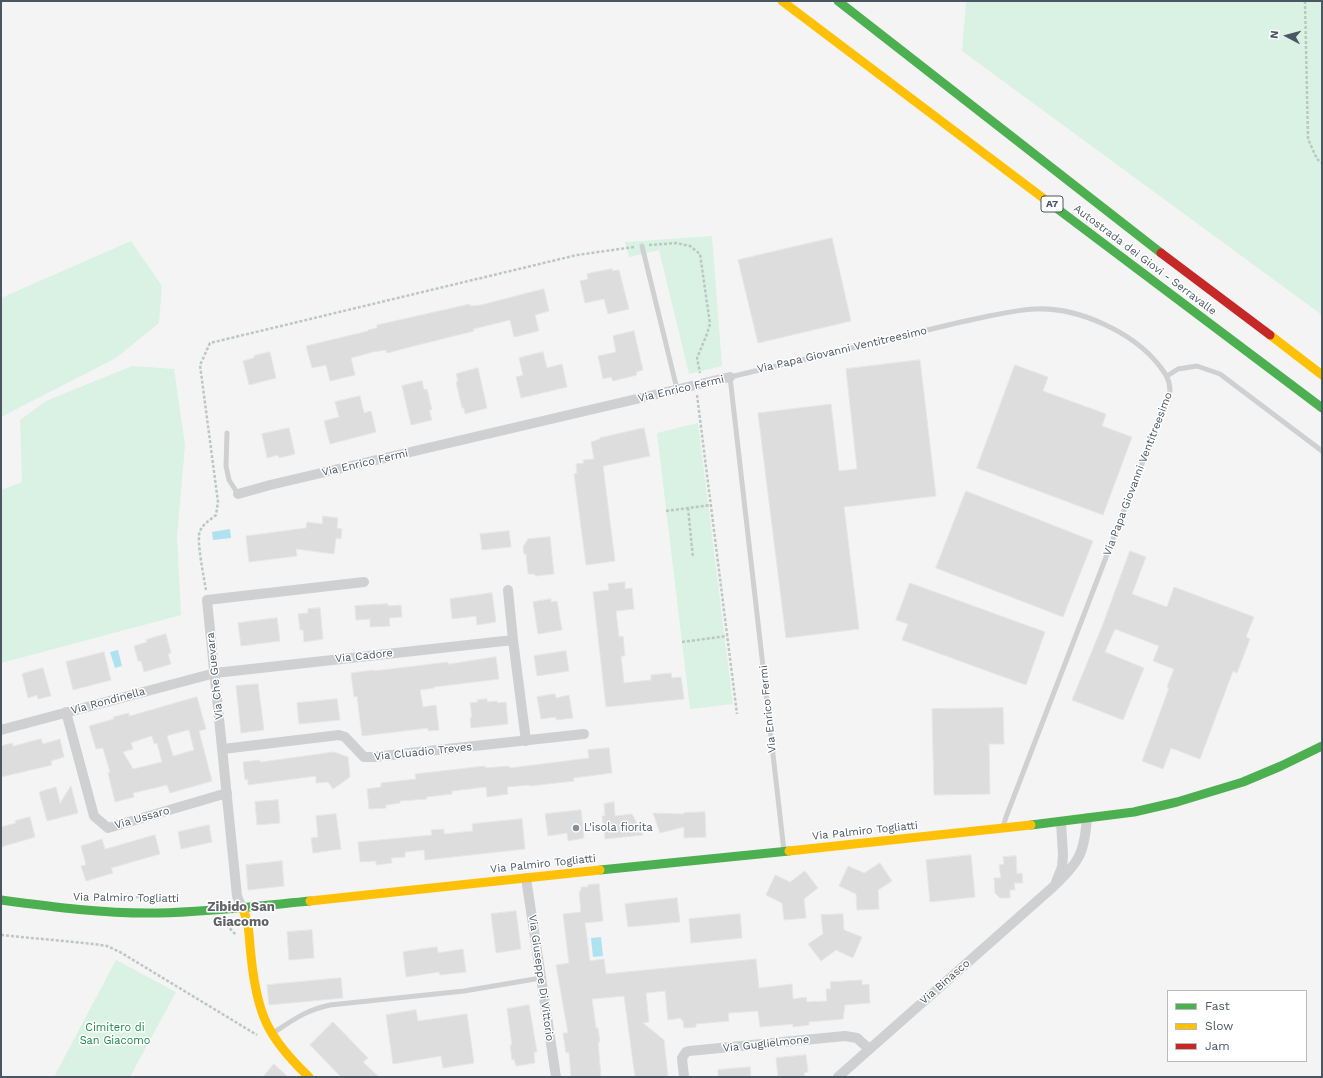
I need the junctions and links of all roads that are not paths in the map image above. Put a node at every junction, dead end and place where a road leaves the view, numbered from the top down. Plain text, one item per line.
1 (782, 1) edge
2 (838, 1) edge
3 (642, 246) road end
4 (1167, 376) junction
5 (1322, 376) edge
6 (730, 377) junction
7 (677, 390) junction
8 (1322, 408) edge
9 (227, 433) dead end
10 (1322, 451) edge
11 (238, 494) joint
12 (364, 582) dead end
13 (508, 590) dead end
14 (513, 640) junction
15 (215, 673) junction
16 (66, 712) junction
17 (1, 730) edge
18 (584, 734) dead end
19 (526, 741) junction
20 (1322, 746) edge
21 (222, 748) junction
22 (227, 793) junction
23 (1087, 818) junction
24 (1061, 822) junction
25 (1003, 828) junction
26 (784, 851) junction
27 (526, 878) junction
28 (1053, 887) junction
29 (1, 900) edge
30 (242, 908) junction
31 (540, 978) junction
32 (272, 1034) junction
33 (869, 1049) junction
34 (308, 1077) edge
35 (556, 1077) edge
36 (684, 1077) edge
37 (838, 1077) edge

1 - 8 main road, Autostrada dei Giovi - Serravalle / A7
2 - 5 main road, Autostrada dei Giovi - Serravalle / A7
3 - 7 lane
4 - 6 lane, Via Papa Giovanni Ventitreesimo
4 - 10 lane
4 - 25 lane, Via Papa Giovanni Ventitreesimo
6 - 7 street, Via Enrico Fermi
6 - 26 lane, Via Enrico Fermi
7 - 11 street, Via Enrico Fermi
9 - 11 lane
12 - 15 street, Via Che Guevara
13 - 14 street
14 - 15 street, Via Cadore
14 - 19 street
15 - 16 street, Via Rondinella
15 - 21 street, Via Che Guevara
16 - 17 street, Via Rondinella
16 - 22 street, Via Ussaro
18 - 19 street, Via Cluadio Treves
19 - 21 street, Via Cluadio Treves
20 - 23 main road, Via Palmiro Togliatti
21 - 22 street, Via Che Guevara
22 - 30 street, Via Che Guevara
23 - 24 main road, Via Palmiro Togliatti
23 - 28 street, Via Binasco
24 - 25 main road, Via Palmiro Togliatti
24 - 28 street, Via Binasco
25 - 26 main road, Via Palmiro Togliatti
26 - 27 main road, Via Palmiro Togliatti
27 - 30 main road, Via Palmiro Togliatti
27 - 31 street, Via Giuseppe Di Vittorio
28 - 33 street, Via Binasco
29 - 30 main road, Via Palmiro Togliatti
30 - 32 main road
31 - 32 lane
31 - 35 street, Via Giuseppe Di Vittorio
32 - 34 main road
33 - 36 street, Via Guglielmone
33 - 37 street, Via Binasco

